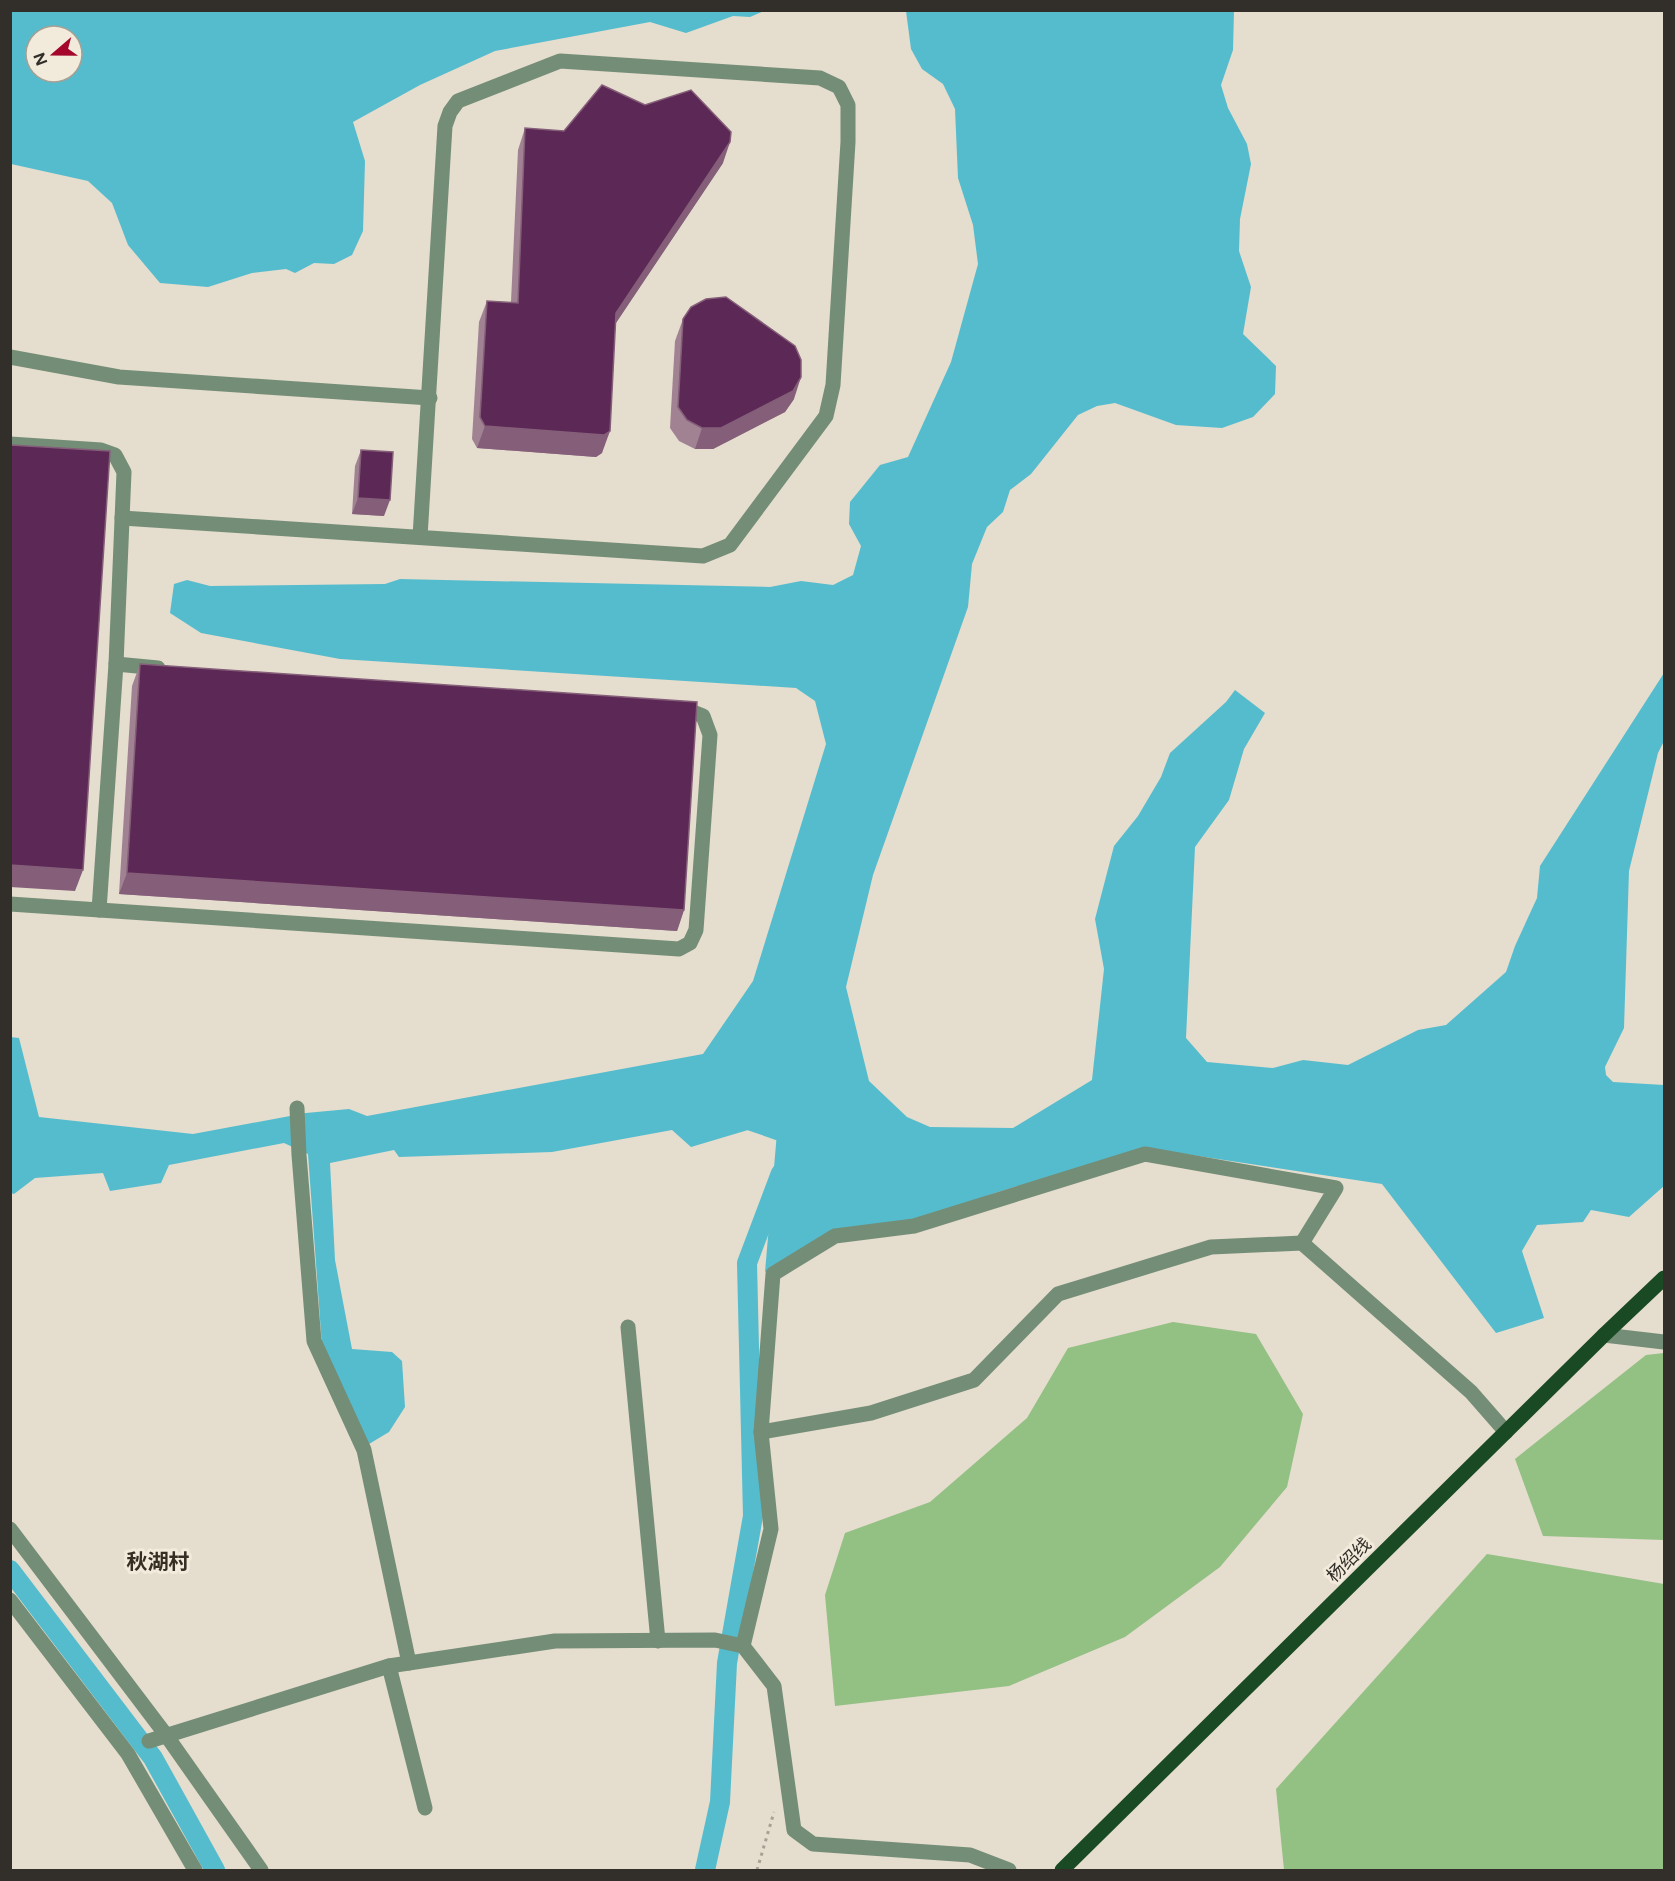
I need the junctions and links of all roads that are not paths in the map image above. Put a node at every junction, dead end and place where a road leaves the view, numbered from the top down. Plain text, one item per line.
1 (10, 357) edge
2 (429, 398) junction
3 (10, 444) edge
4 (122, 518) junction
5 (420, 537) junction
6 (116, 664) junction
7 (175, 669) edge
8 (661, 707) edge
9 (10, 904) edge
10 (99, 910) junction
11 (297, 1108) dead end
12 (1302, 1243) junction
13 (1665, 1278) edge
14 (628, 1327) dead end
15 (1604, 1335) junction
16 (1665, 1342) edge
17 (760, 1432) junction
18 (1506, 1432) junction
19 (10, 1529) edge
20 (10, 1600) edge
21 (658, 1641) junction
22 (743, 1646) junction
23 (409, 1663) junction
24 (389, 1666) junction
25 (166, 1736) junction
26 (149, 1741) dead end
27 (424, 1808) dead end
28 (195, 1870) edge
29 (261, 1870) edge
30 (1009, 1870) edge
31 (1062, 1870) edge

1 - 2 street
2 - 5 street
2 - 5 street
3 - 4 street
4 - 5 street
4 - 6 street
6 - 7 street
6 - 10 street
8 - 10 street
9 - 10 street
11 - 23 street
12 - 17 street
12 - 17 street
12 - 18 street
13 - 15 main road, 杨绍线
14 - 21 street
15 - 16 street
15 - 18 main road, 杨绍线
17 - 22 street
18 - 31 main road, 杨绍线
19 - 25 street
20 - 28 street
21 - 22 street
21 - 23 street
22 - 30 street
23 - 24 street
24 - 25 street
24 - 27 street
25 - 26 street
25 - 29 street

